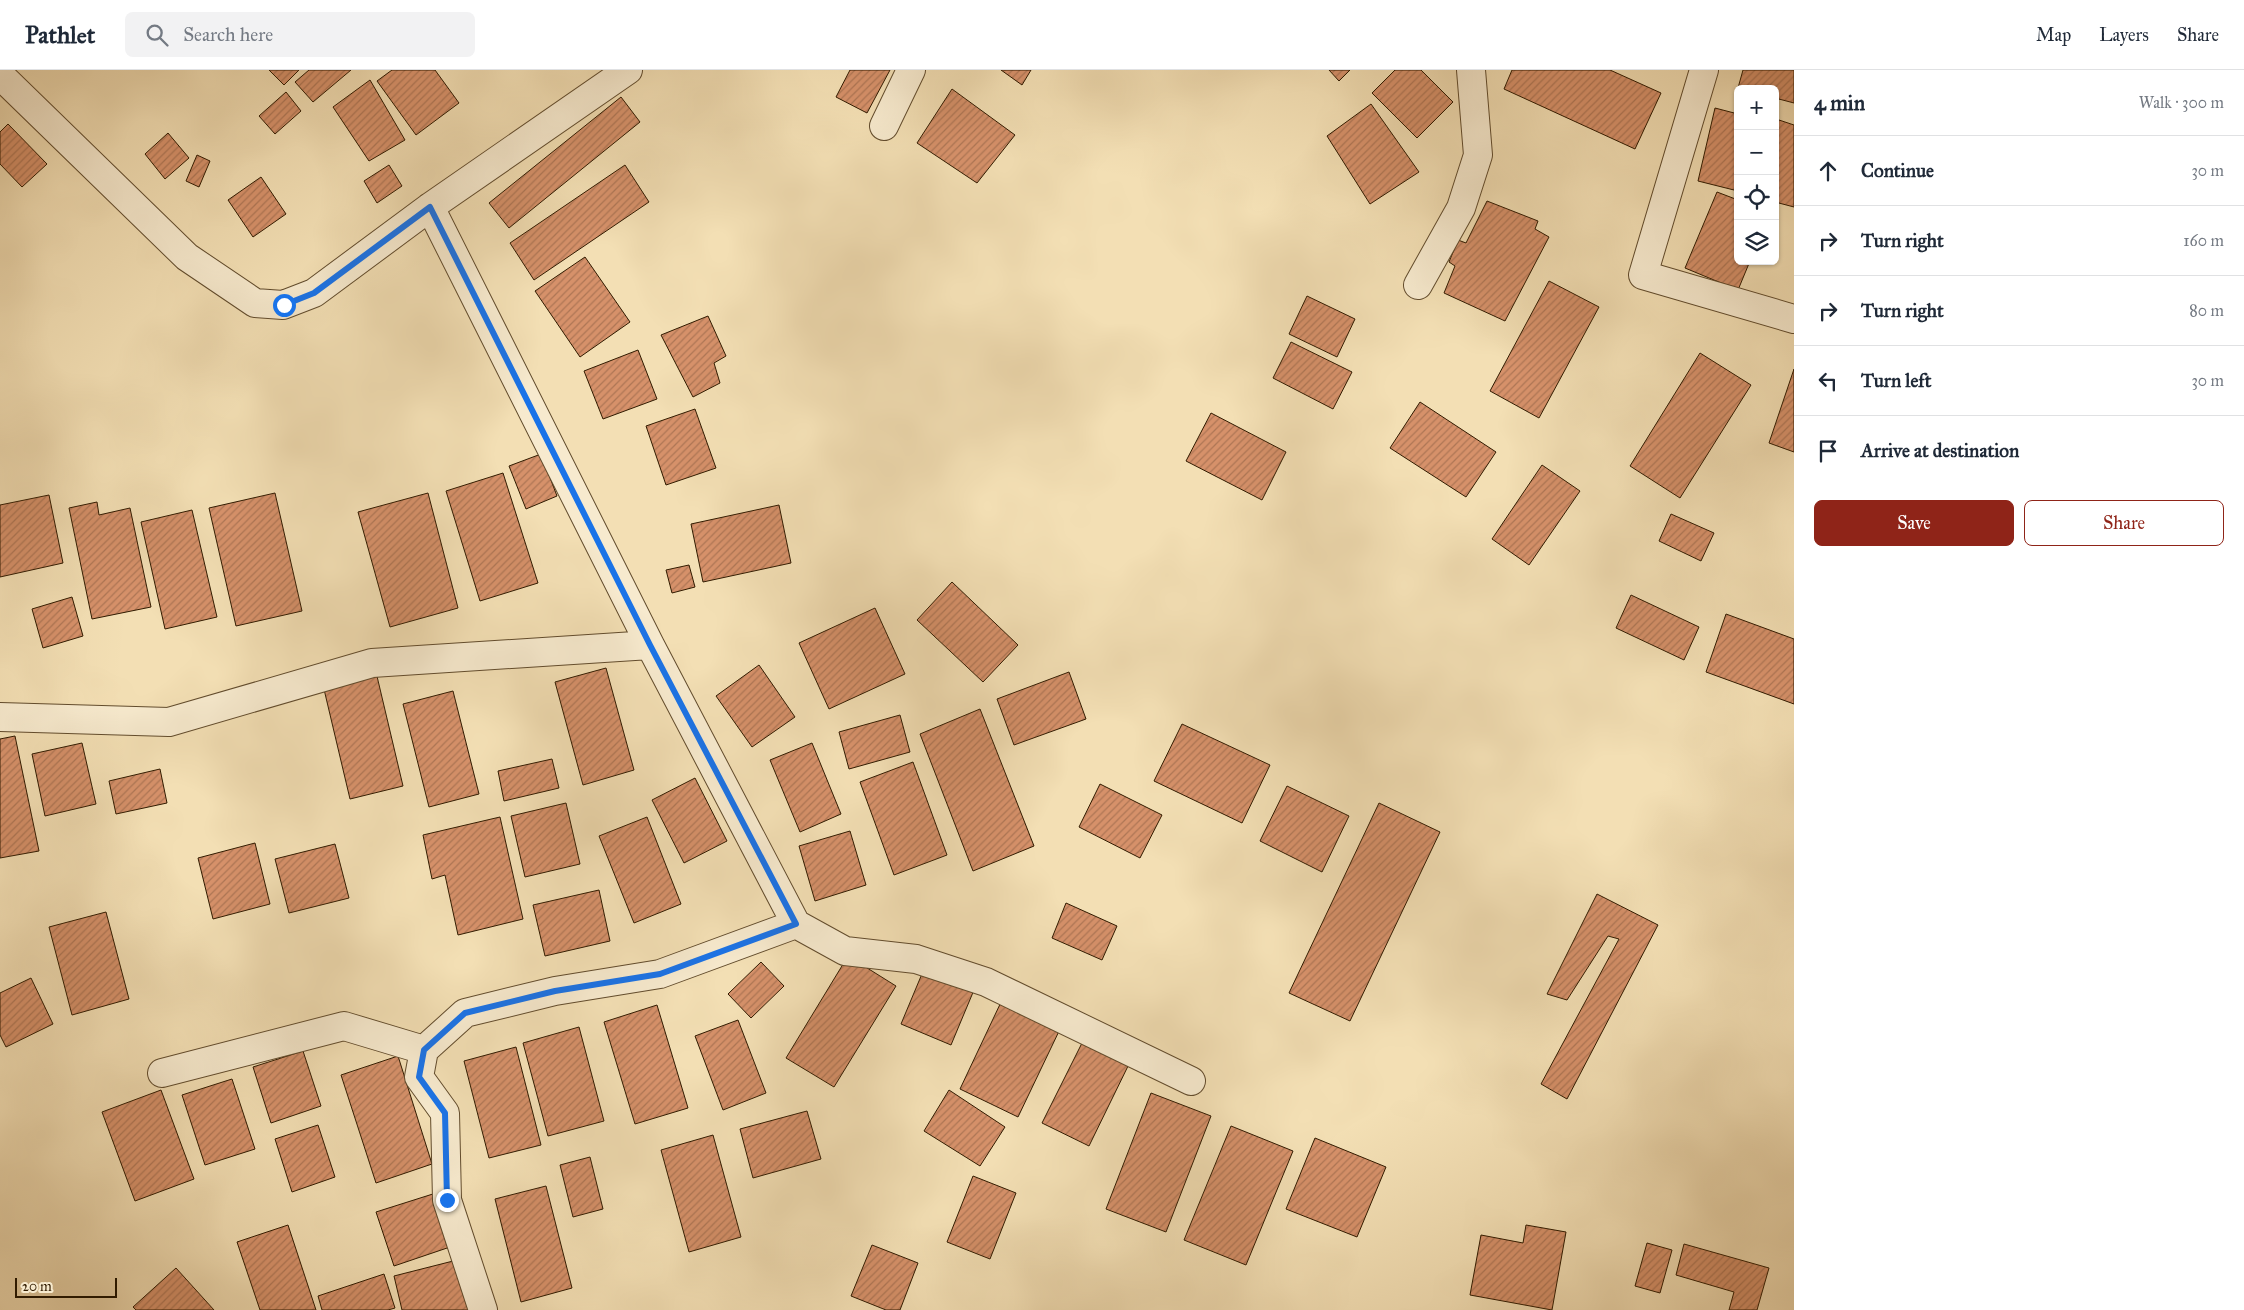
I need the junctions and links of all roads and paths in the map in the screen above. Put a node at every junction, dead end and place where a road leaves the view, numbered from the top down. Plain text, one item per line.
1 (628, 70) edge
2 (911, 70) edge
3 (1471, 70) edge
4 (1704, 70) edge
5 (0, 74) edge
6 (884, 126) dead end
7 (430, 207) junction
8 (1418, 284) dead end
9 (1794, 319) edge
10 (650, 645) junction
11 (0, 717) edge
12 (796, 924) junction
13 (424, 1050) junction
14 (162, 1073) dead end
15 (1191, 1081) dead end
16 (483, 1310) edge

1 - 7 street
2 - 6 street
3 - 8 street
4 - 9 street
5 - 7 street
7 - 10 street
10 - 11 street
10 - 12 street
12 - 13 street
12 - 15 street
13 - 14 street
13 - 16 street

